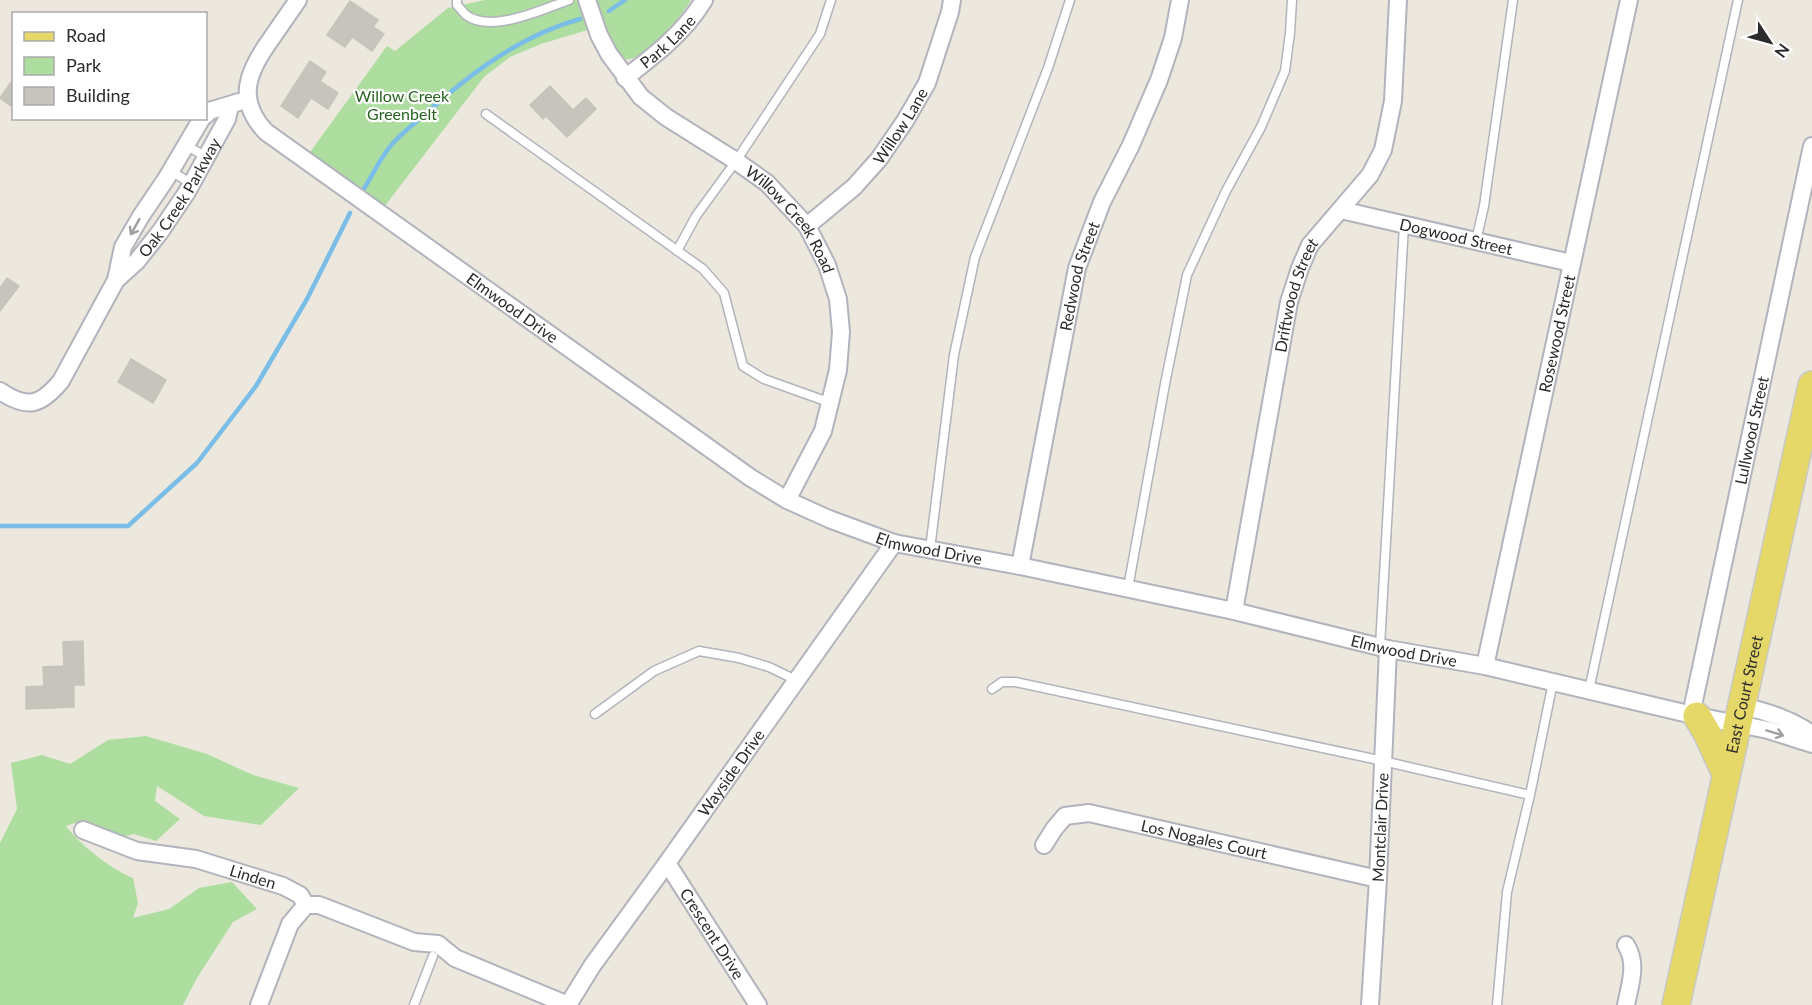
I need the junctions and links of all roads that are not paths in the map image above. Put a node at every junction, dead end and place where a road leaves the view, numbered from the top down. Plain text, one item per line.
1 (298, 0) edge
2 (457, 0) edge
3 (569, 0) edge
4 (587, 0) edge
5 (704, 0) edge
6 (831, 0) edge
7 (952, 0) edge
8 (1070, 0) edge
9 (1180, 0) edge
10 (1292, 0) edge
11 (1398, 0) edge
12 (1513, 0) edge
13 (1629, 0) edge
14 (1738, 0) edge
15 (625, 78) junction
16 (248, 98) junction
17 (230, 106) junction
18 (207, 114) edge
19 (486, 114) dead end
20 (201, 120) edge
21 (186, 145) junction
22 (1812, 146) edge
23 (206, 157) junction
24 (736, 161) junction
25 (171, 171) junction
26 (192, 184) junction
27 (1341, 210) junction
28 (1404, 225) junction
29 (807, 226) junction
30 (1476, 242) junction
31 (677, 251) junction
32 (1571, 263) junction
33 (116, 280) junction
34 (1812, 385) edge
35 (0, 391) edge
36 (831, 403) junction
37 (1806, 444) edge
38 (787, 500) junction
39 (894, 543) junction
40 (930, 549) junction
41 (1020, 566) junction
42 (1128, 588) junction
43 (1234, 611) junction
44 (1384, 647) junction
45 (1485, 666) junction
46 (796, 680) junction
47 (1553, 682) junction
48 (992, 689) dead end
49 (1588, 690) junction
50 (596, 714) dead end
51 (1694, 716) junction
52 (1740, 716) junction
53 (1812, 734) edge
54 (1812, 744) edge
55 (1383, 761) junction
56 (1726, 774) junction
57 (1530, 795) junction
58 (83, 830) dead end
59 (1044, 845) dead end
60 (667, 864) junction
61 (1378, 879) junction
62 (306, 905) junction
63 (414, 942) junction
64 (1626, 945) dead end
65 (433, 956) junction
66 (455, 958) junction
67 (259, 1005) edge
68 (414, 1005) edge
69 (568, 1005) edge
70 (758, 1005) edge
71 (1370, 1005) edge
72 (1497, 1005) edge
73 (1626, 1005) edge
74 (1676, 1005) edge

1 - 16 street
2 - 3 lane
4 - 15 street, Willow Creek Road
5 - 15 street, Park Lane
6 - 24 lane
7 - 29 street, Willow Lane
8 - 40 lane
9 - 41 street, Redwood Street
10 - 42 lane
11 - 27 street, Driftwood Street
12 - 30 lane
13 - 32 street, Rosewood Street
14 - 49 lane
15 - 24 street, Willow Creek Road
16 - 17 street, Oak Creek Parkway
16 - 38 street, Elmwood Drive
17 - 18 street, Oak Creek Parkway
17 - 23 street, Oak Creek Parkway
19 - 31 lane
20 - 21 street, Oak Creek Parkway
21 - 23 lane
21 - 25 street, Oak Creek Parkway
22 - 51 street, Lullwood Street
23 - 26 street, Oak Creek Parkway
24 - 29 street, Willow Creek Road
24 - 31 lane
25 - 26 lane
25 -> 33 street, Oak Creek Parkway
26 - 33 street, Oak Creek Parkway
27 - 28 street, Dogwood Street
27 - 43 street, Driftwood Street
28 - 30 street, Dogwood Street
28 - 44 lane
29 - 36 street, Willow Creek Road
30 - 32 street, Dogwood Street
31 - 36 lane
32 - 45 street, Rosewood Street
33 - 35 street, Oak Creek Parkway
34 - 37 main road, East Court Street
36 - 38 street, Willow Creek Road
37 - 52 main road, East Court Street
38 - 39 street, Elmwood Drive
39 - 40 street, Elmwood Drive
39 - 46 street, Wayside Drive
40 - 41 street, Elmwood Drive
41 - 42 street, Elmwood Drive
42 - 43 street, Elmwood Drive
43 - 44 street, Elmwood Drive
44 - 45 street, Elmwood Drive
44 - 55 street, Montclair Drive
45 - 47 street, Elmwood Drive
46 - 50 lane
46 - 60 street, Wayside Drive
47 - 49 street, Elmwood Drive
47 - 57 lane
48 - 55 lane
49 - 51 street, Elmwood Drive
51 - 52 street, Elmwood Drive
51 - 56 main road
52 - 53 street
52 -> 54 street
52 - 56 main road, East Court Street
55 - 57 lane
55 - 61 street, Montclair Drive
56 - 74 main road, East Court Street
57 - 72 lane
58 - 62 street, Linden
59 - 61 street, Los Nogales Court
60 - 69 street, Wayside Drive
60 - 70 street, Crescent Drive
61 - 71 street, Montclair Drive
62 - 63 street, Linden
62 - 67 street
63 - 65 street, Linden
63 - 66 street, Linden
64 - 73 street
65 - 66 street, Linden
65 - 68 lane
66 - 69 street, Linden

